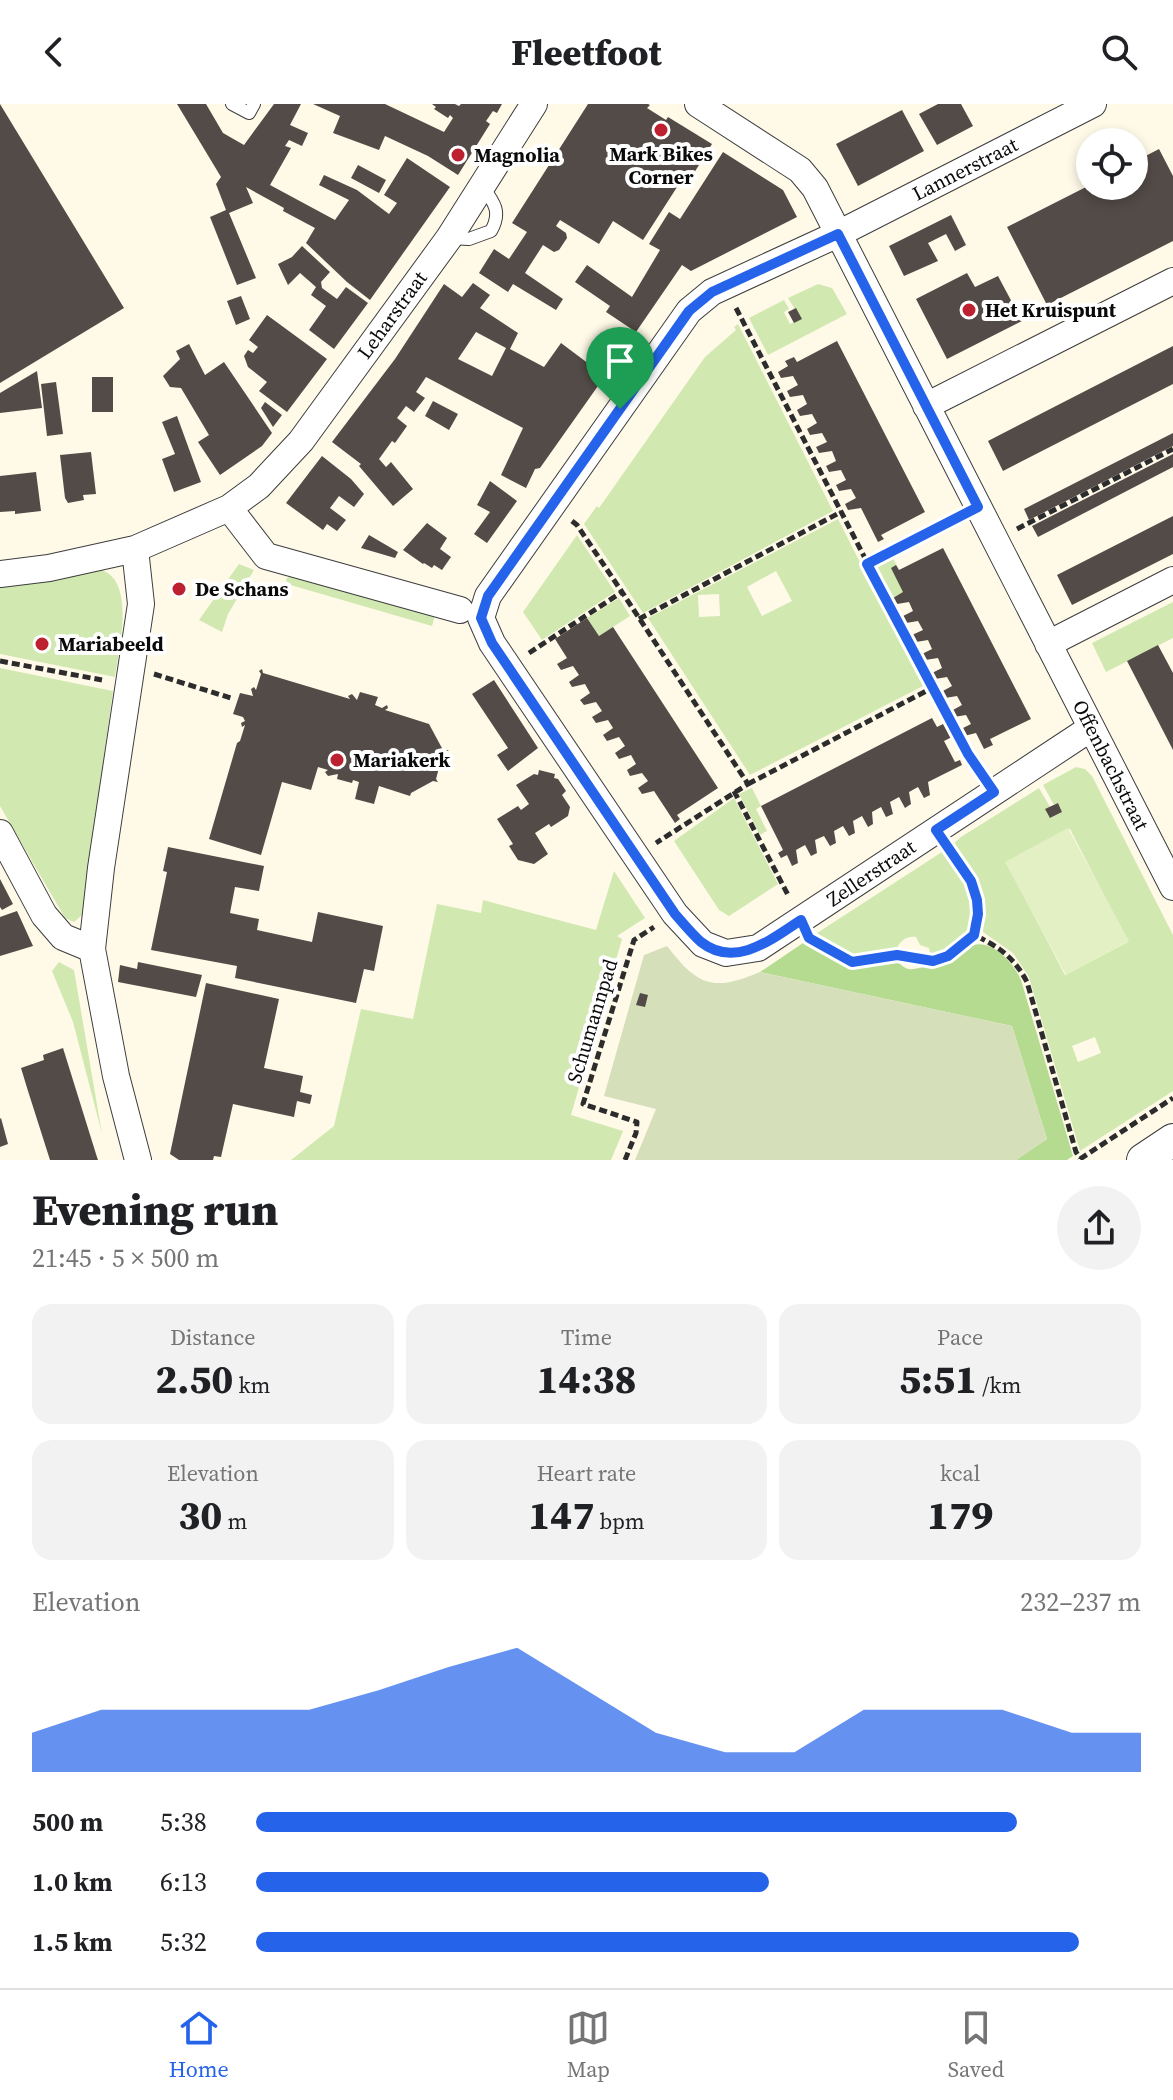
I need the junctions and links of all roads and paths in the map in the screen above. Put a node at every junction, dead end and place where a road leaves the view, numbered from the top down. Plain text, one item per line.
1 (232, 104) edge
2 (254, 104) edge
3 (534, 104) edge
4 (698, 104) edge
5 (1093, 104) edge
6 (838, 234) junction
7 (1173, 281) edge
8 (725, 286) junction
9 (926, 406) junction
10 (1173, 449) edge
11 (551, 506) junction
12 (978, 507) junction
13 (229, 508) junction
14 (841, 512) junction
15 (995, 540) junction
16 (135, 549) junction
17 (867, 564) junction
18 (0, 574) edge
19 (1173, 580) edge
20 (622, 592) junction
21 (460, 610) dead end
22 (639, 619) junction
23 (1048, 644) junction
24 (0, 661) edge
25 (508, 666) junction
26 (129, 676) junction
27 (932, 688) junction
28 (234, 699) dead end
29 (1091, 728) junction
30 (748, 784) junction
31 (734, 791) junction
32 (994, 792) junction
33 (936, 830) junction
34 (0, 833) edge
35 (636, 856) junction
36 (1172, 881) edge
37 (675, 914) junction
38 (801, 920) junction
39 (974, 935) junction
40 (92, 949) junction
41 (1173, 1098) edge
42 (1173, 1140) edge
43 (1079, 1159) edge
44 (138, 1160) edge
45 (625, 1160) edge
46 (1143, 1160) edge

1 - 2 lane
3 - 13 street, Leharstraat
4 - 6 street, Offenbachstraat
5 - 6 street, Lannerstraat
6 - 8 street, Zellerstraat
6 - 9 street, Offenbachstraat
7 - 9 street
8 - 11 street, Zellerstraat
8 - 14 path
9 - 12 street, Offenbachstraat
10 - 15 path
11 - 20 path
11 - 25 street, Zellerstraat
12 - 15 street, Offenbachstraat
12 - 17 path
13 - 16 street
13 - 21 street
14 - 17 path
14 - 22 path
15 - 23 street, Offenbachstraat
16 - 18 street
16 - 26 street
17 - 27 path
19 - 23 street
20 - 22 path
20 - 25 path
22 - 30 path
23 - 29 street, Offenbachstraat
24 - 26 path
25 - 35 street, Zellerstraat
26 - 28 path
26 - 40 street
27 - 30 path
27 - 32 path
29 - 32 street, Zellerstraat
29 - 36 street, Offenbachstraat
30 - 31 path
31 - 35 path
31 - 38 path
32 - 33 street, Zellerstraat
33 - 38 street, Zellerstraat
33 - 39 path
34 - 40 street
35 - 37 street, Zellerstraat
37 - 38 street, Zellerstraat
37 - 45 path, Schumannpad
38 - 39 path
39 - 43 path
40 - 44 street
41 - 43 path
42 - 46 street

